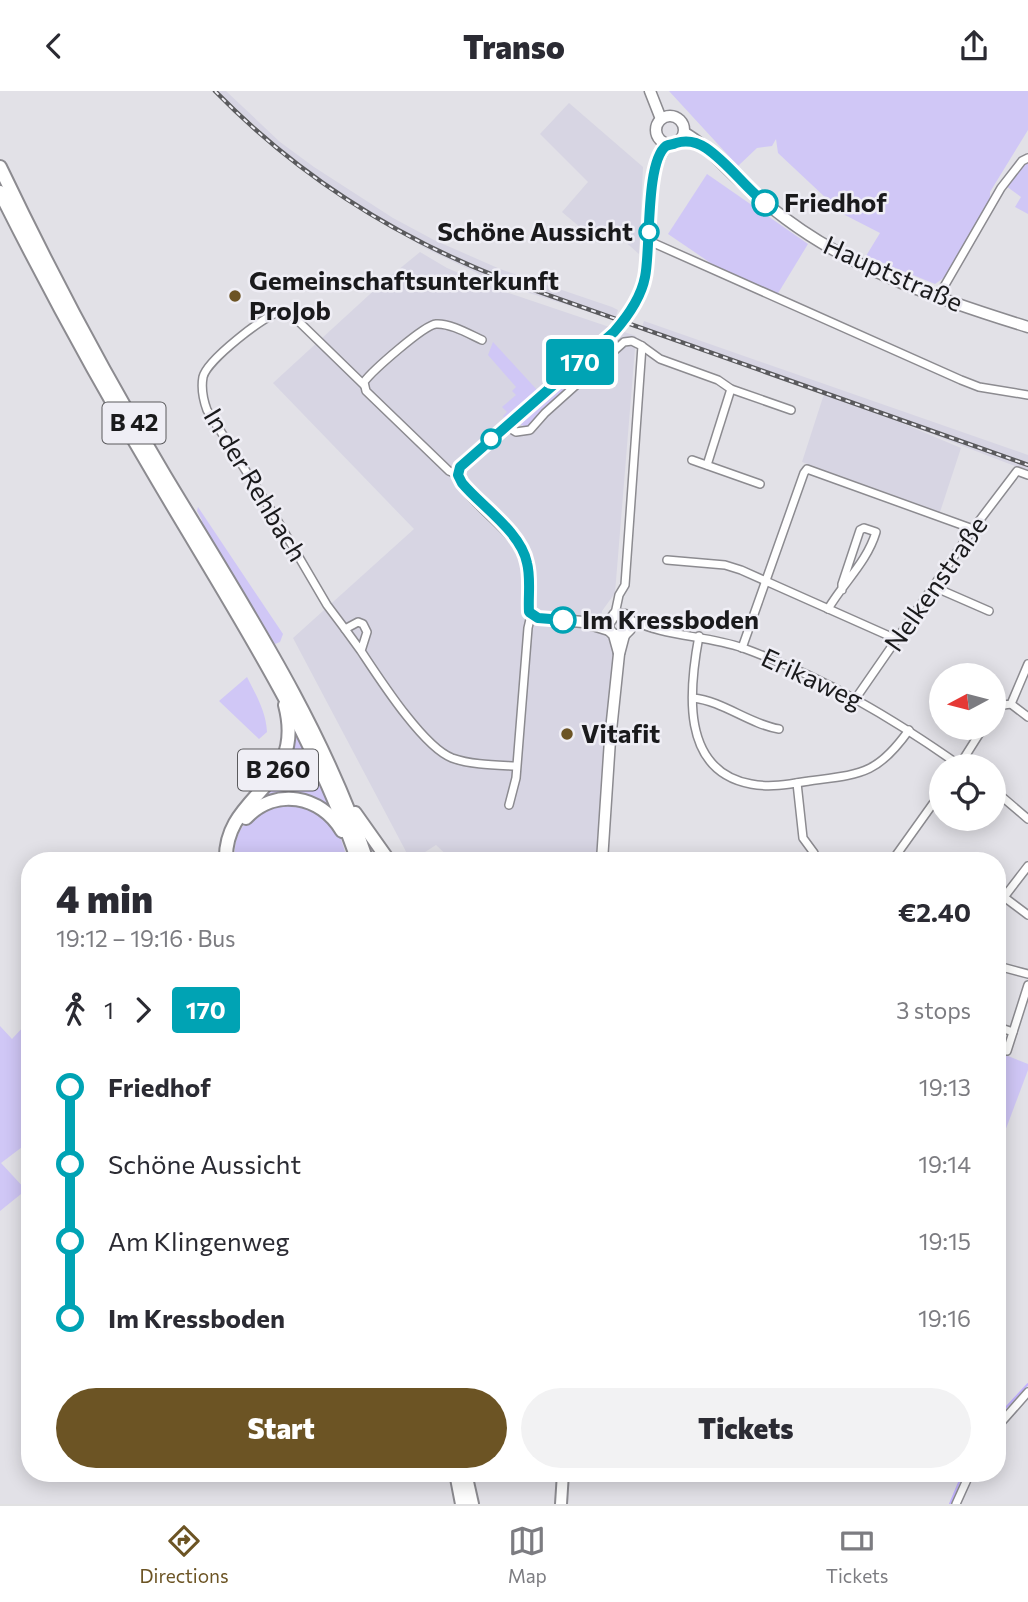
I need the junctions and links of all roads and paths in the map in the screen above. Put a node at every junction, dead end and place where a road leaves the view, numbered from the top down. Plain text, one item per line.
1 (653, 91) edge
2 (665, 117) junction
3 (658, 138) junction
4 (678, 139) junction
5 (1028, 158) edge
6 (0, 167) edge
7 (7, 198) edge
8 (650, 207) junction
9 (649, 241) junction
10 (938, 297) junction
11 (1028, 327) edge
12 (482, 340) dead end
13 (642, 346) junction
14 (364, 385) junction
15 (732, 389) junction
16 (1028, 395) edge
17 (791, 410) dead end
18 (506, 426) junction
19 (692, 460) dead end
20 (707, 465) junction
21 (1028, 475) edge
22 (460, 479) junction
23 (760, 484) dead end
24 (973, 529) junction
25 (667, 560) dead end
26 (765, 581) junction
27 (934, 587) junction
28 (842, 590) junction
29 (828, 609) junction
30 (989, 611) dead end
31 (531, 615) junction
32 (629, 619) junction
33 (617, 627) junction
34 (649, 627) junction
35 (345, 629) junction
36 (699, 636) junction
37 (896, 639) junction
38 (742, 648) junction
39 (361, 651) junction
40 (272, 664) junction
41 (1028, 664) edge
42 (693, 698) junction
43 (856, 698) junction
44 (1011, 704) junction
45 (1006, 705) edge
46 (1028, 717) edge
47 (779, 729) dead end
48 (909, 730) junction
49 (943, 754) edge
50 (516, 766) junction
51 (336, 779) junction
52 (797, 783) junction
53 (1006, 800) edge
54 (509, 805) dead end
55 (929, 808) edge
56 (1028, 819) edge
57 (227, 852) edge
58 (233, 852) edge
59 (352, 852) edge
60 (353, 852) edge
61 (364, 852) edge
62 (383, 852) edge
63 (603, 852) edge
64 (813, 852) edge
65 (898, 852) edge
66 (1028, 866) edge
67 (1006, 894) edge
68 (1006, 898) edge
69 (1028, 915) edge
70 (1006, 968) edge
71 (1028, 974) edge
72 (1028, 985) edge
73 (1006, 1030) edge
74 (1013, 1032) junction
75 (1007, 1051) dead end
76 (1028, 1392) edge
77 (1006, 1417) edge
78 (458, 1482) edge
79 (467, 1482) edge
80 (562, 1482) edge
81 (966, 1482) edge
82 (462, 1504) edge
83 (472, 1504) edge
84 (561, 1504) edge
85 (956, 1504) edge

1 - 2 street
2 - 3 street
2 - 4 street
3 - 4 street, Hauptstraße
3 - 8 street
4 - 8 street
4 - 10 street, Hauptstraße
5 - 10 street
6 - 7 highway
7 - 40 highway, B 42
8 - 9 street
9 - 16 street
9 - 18 street
10 - 11 street, Hauptstraße
12 - 14 street
13 - 15 street
13 - 18 street
13 - 33 street
14 - 22 street
14 - 35 street, In der Rehbach
15 - 17 street
15 - 20 street
18 - 22 street
19 - 20 street
20 - 23 street
21 - 24 street, Nelkenstraße
22 - 31 street
24 - 26 street
24 - 27 street, Nelkenstraße
25 - 26 street
26 - 29 street
26 - 38 street
27 - 30 street
27 - 37 street, Nelkenstraße
28 - 28 street
28 - 29 street
29 - 37 street
31 - 33 street
31 - 50 street
32 - 33 street
32 - 33 street
32 - 34 street, Erikaweg
33 - 34 street, Erikaweg
33 - 63 street
34 - 36 street, Erikaweg
35 - 39 street, In der Rehbach
35 - 39 street, In der Rehbach
36 - 38 street, Erikaweg
36 - 42 street
37 - 43 street, Nelkenstraße
38 - 43 street, Erikaweg
39 - 50 street, In der Rehbach
40 - 51 highway, B 42
40 - 57 highway, B 260
40 - 60 highway, B 42
41 - 44 street
42 - 47 street
42 - 52 street
43 - 48 street, Erikaweg
44 - 45 street
44 - 46 street
48 - 49 street, Erikaweg
48 - 52 street
50 - 54 street
51 - 61 highway, B 42
51 - 62 highway
52 - 64 street
53 - 56 street
55 - 65 street
58 - 59 highway, B 260
66 - 67 street
68 - 69 street
70 - 71 street
72 - 74 street
73 - 74 street
74 - 75 street
76 - 77 street
78 - 82 highway
79 - 83 highway
80 - 84 main road
81 - 85 street

